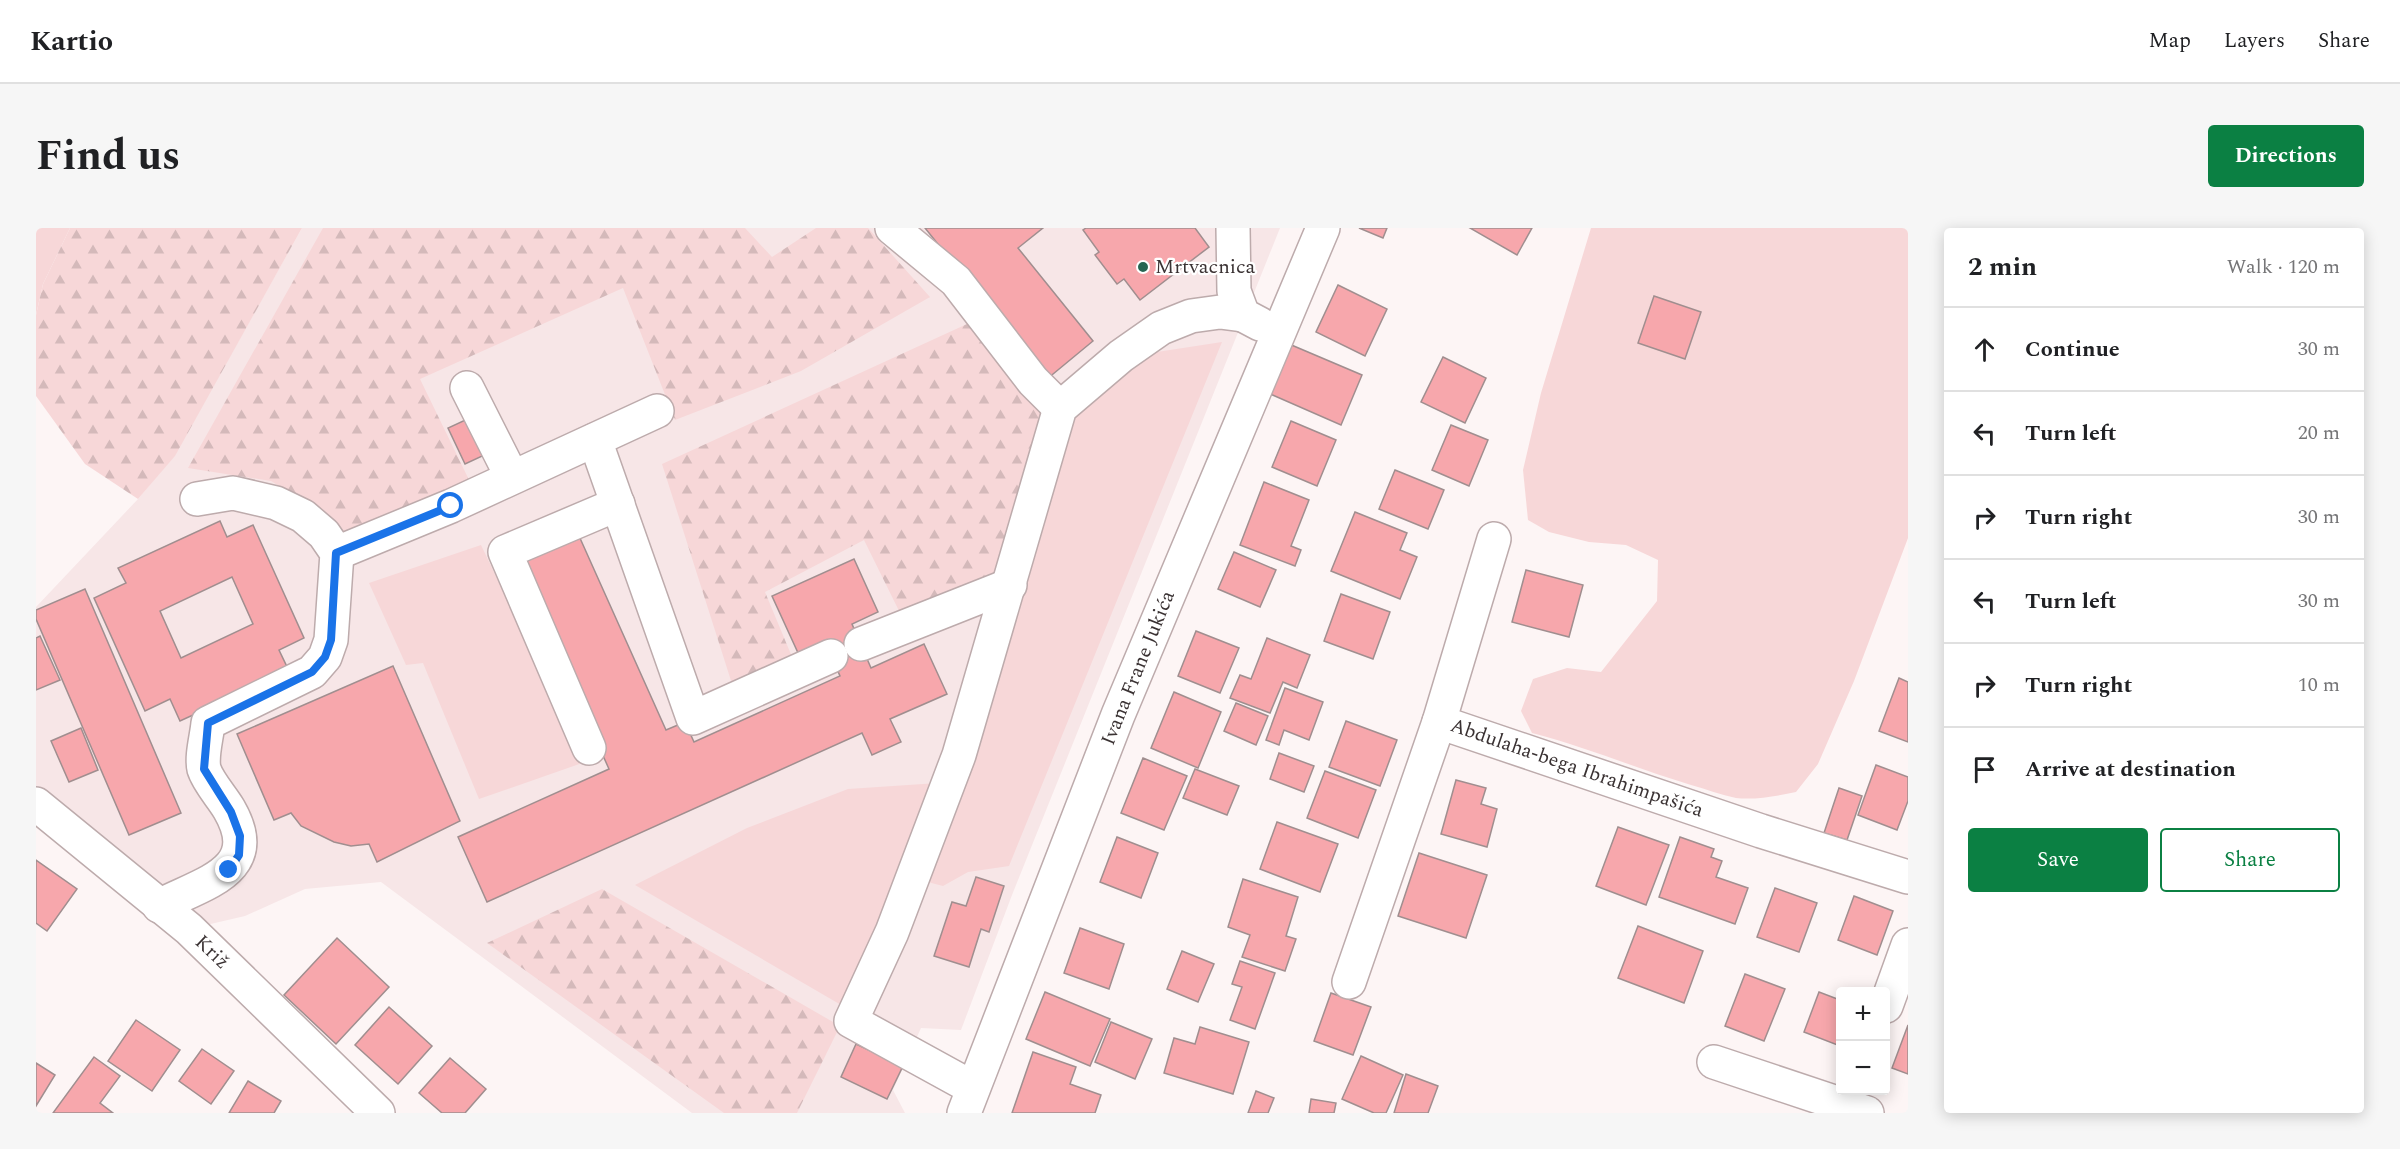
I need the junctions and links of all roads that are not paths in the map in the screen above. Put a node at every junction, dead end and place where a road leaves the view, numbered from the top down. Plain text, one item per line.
1 (892, 228) edge
2 (1233, 228) edge
3 (1323, 228) edge
4 (1243, 315) junction
5 (1278, 332) junction
6 (467, 388) dead end
7 (1060, 408) junction
8 (657, 411) dead end
9 (595, 440) junction
10 (512, 477) junction
11 (197, 499) dead end
12 (618, 504) junction
13 (1494, 539) dead end
14 (336, 553) junction
15 (1011, 585) junction
16 (861, 645) dead end
17 (831, 656) dead end
18 (1439, 722) junction
19 (589, 748) dead end
20 (36, 804) edge
21 (1908, 877) edge
22 (159, 906) junction
23 (1908, 945) edge
24 (1349, 982) dead end
25 (1890, 995) edge
26 (1714, 1062) dead end
27 (969, 1100) edge
28 (1857, 1103) edge
29 (378, 1113) edge

1 - 7 street
2 - 4 street
3 - 5 street, Ivana Frane Jukića
4 - 5 street
4 - 7 street
5 - 27 street, Ivana Frane Jukića
6 - 10 street
7 - 15 street
8 - 9 street
9 - 10 street
9 - 12 street
10 - 14 street
11 - 14 street
12 - 17 street
12 - 19 street
13 - 18 street
14 - 22 street
15 - 16 street
15 - 27 street
18 - 21 street, Abdulaha-bega Ibrahimpašića
18 - 24 street, Abdulaha-bega Ibrahimpašića
20 - 22 street, Križ
22 - 29 street, Križ
23 - 25 street
26 - 28 street

